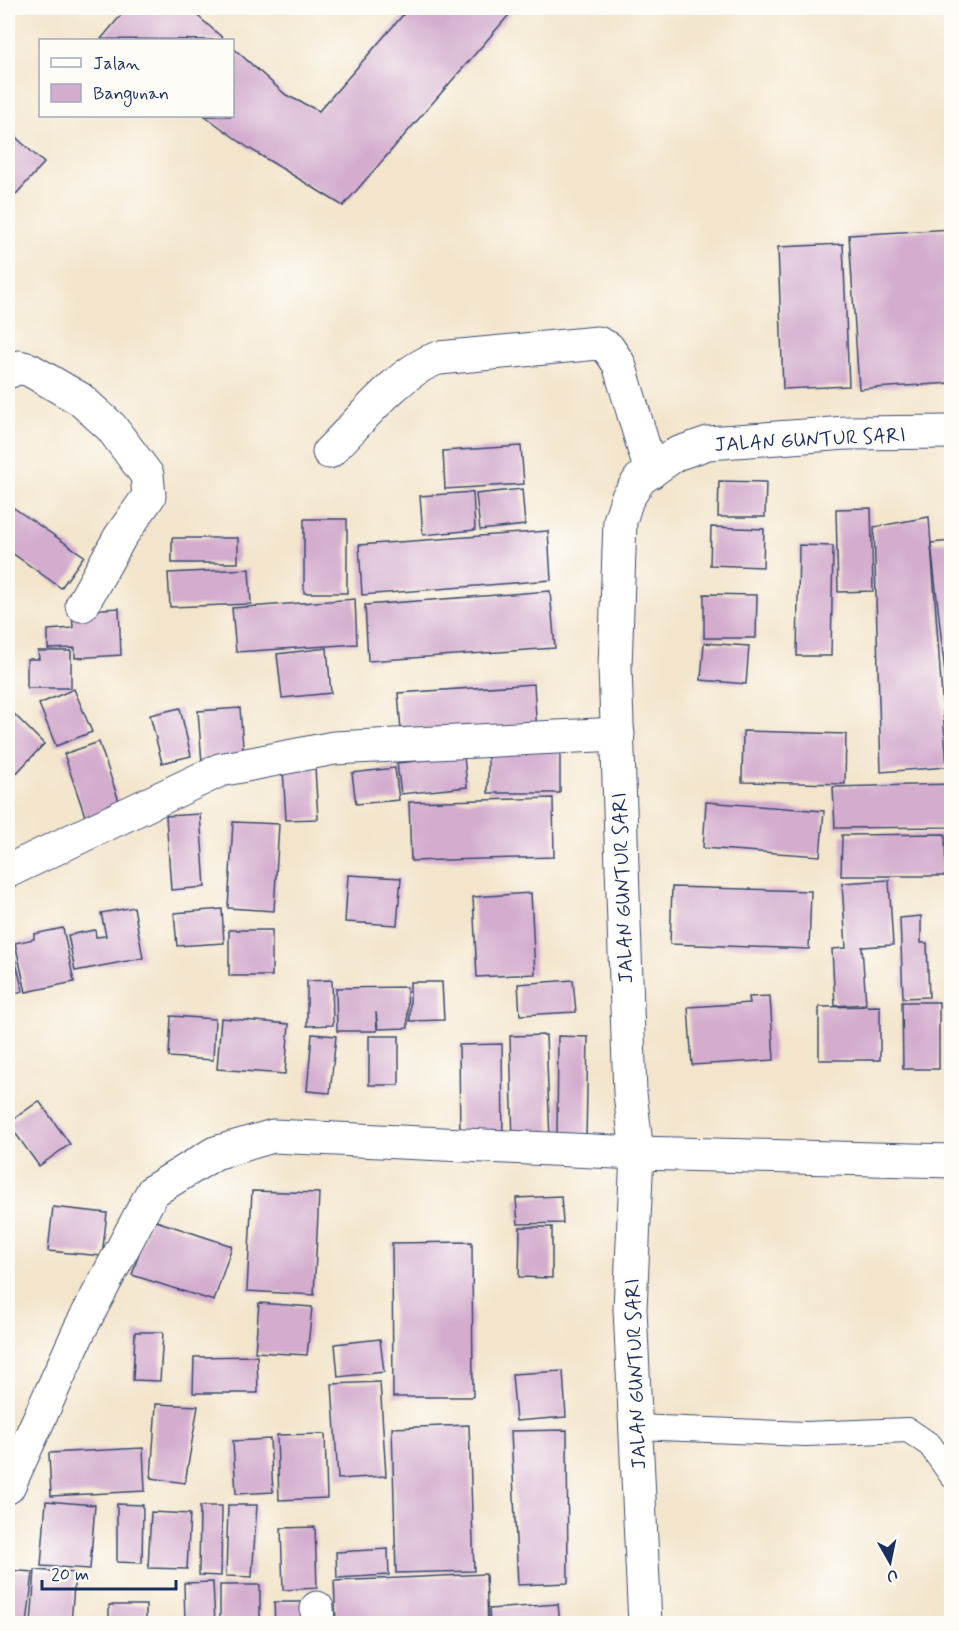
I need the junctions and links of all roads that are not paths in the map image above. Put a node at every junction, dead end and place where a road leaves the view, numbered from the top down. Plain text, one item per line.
1 (8, 372) edge
2 (951, 432) edge
3 (329, 452) dead end
4 (651, 472) junction
5 (82, 605) dead end
6 (618, 734) junction
7 (8, 871) edge
8 (637, 1153) junction
9 (951, 1161) edge
10 (636, 1426) junction
11 (951, 1476) edge
12 (8, 1487) edge
13 (645, 1623) edge

1 - 5 street
2 - 4 street, JALAN GUNTUR SARI
3 - 4 street
4 - 6 street, JALAN GUNTUR SARI
6 - 7 street
6 - 8 street, JALAN GUNTUR SARI
8 - 9 street
8 - 10 street, JALAN GUNTUR SARI
8 - 12 street
10 - 11 lane
10 - 13 street, JALAN GUNTUR SARI

